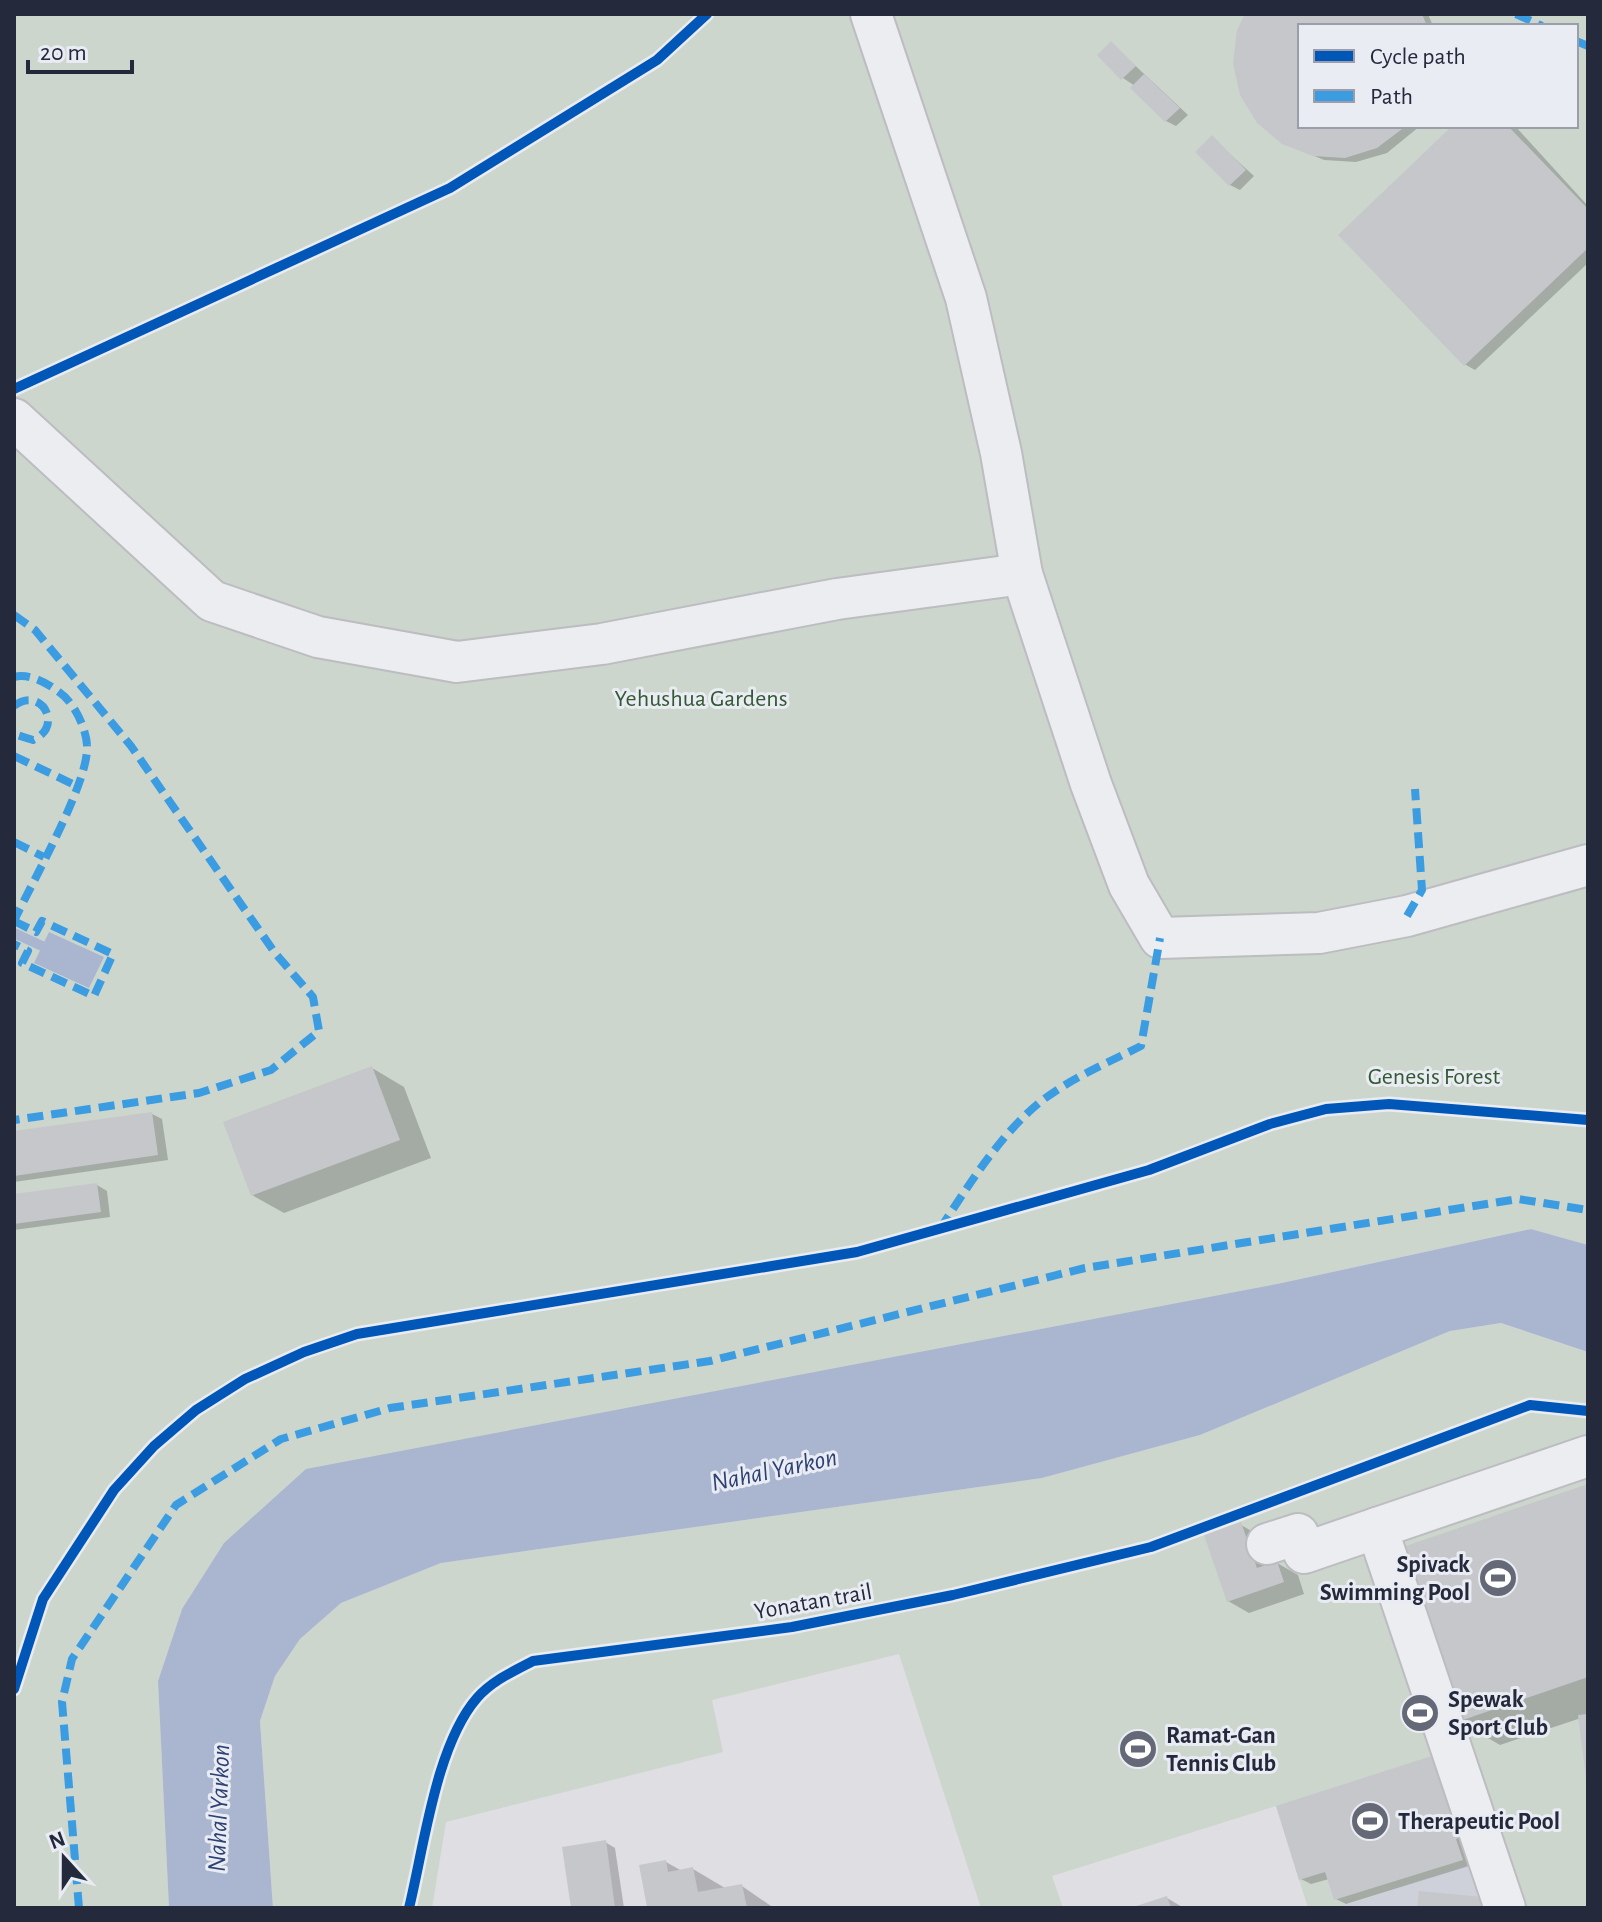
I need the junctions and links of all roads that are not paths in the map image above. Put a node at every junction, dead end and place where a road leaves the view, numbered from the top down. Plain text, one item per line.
1 (871, 14) edge
2 (14, 419) edge
3 (1022, 574) junction
4 (1588, 865) edge
5 (1588, 1456) edge
6 (1377, 1528) junction
7 (1267, 1544) dead end
8 (1505, 1908) edge

1 - 3 lane
2 - 3 lane
3 - 4 lane
5 - 6 lane
6 - 7 lane
6 - 8 lane

